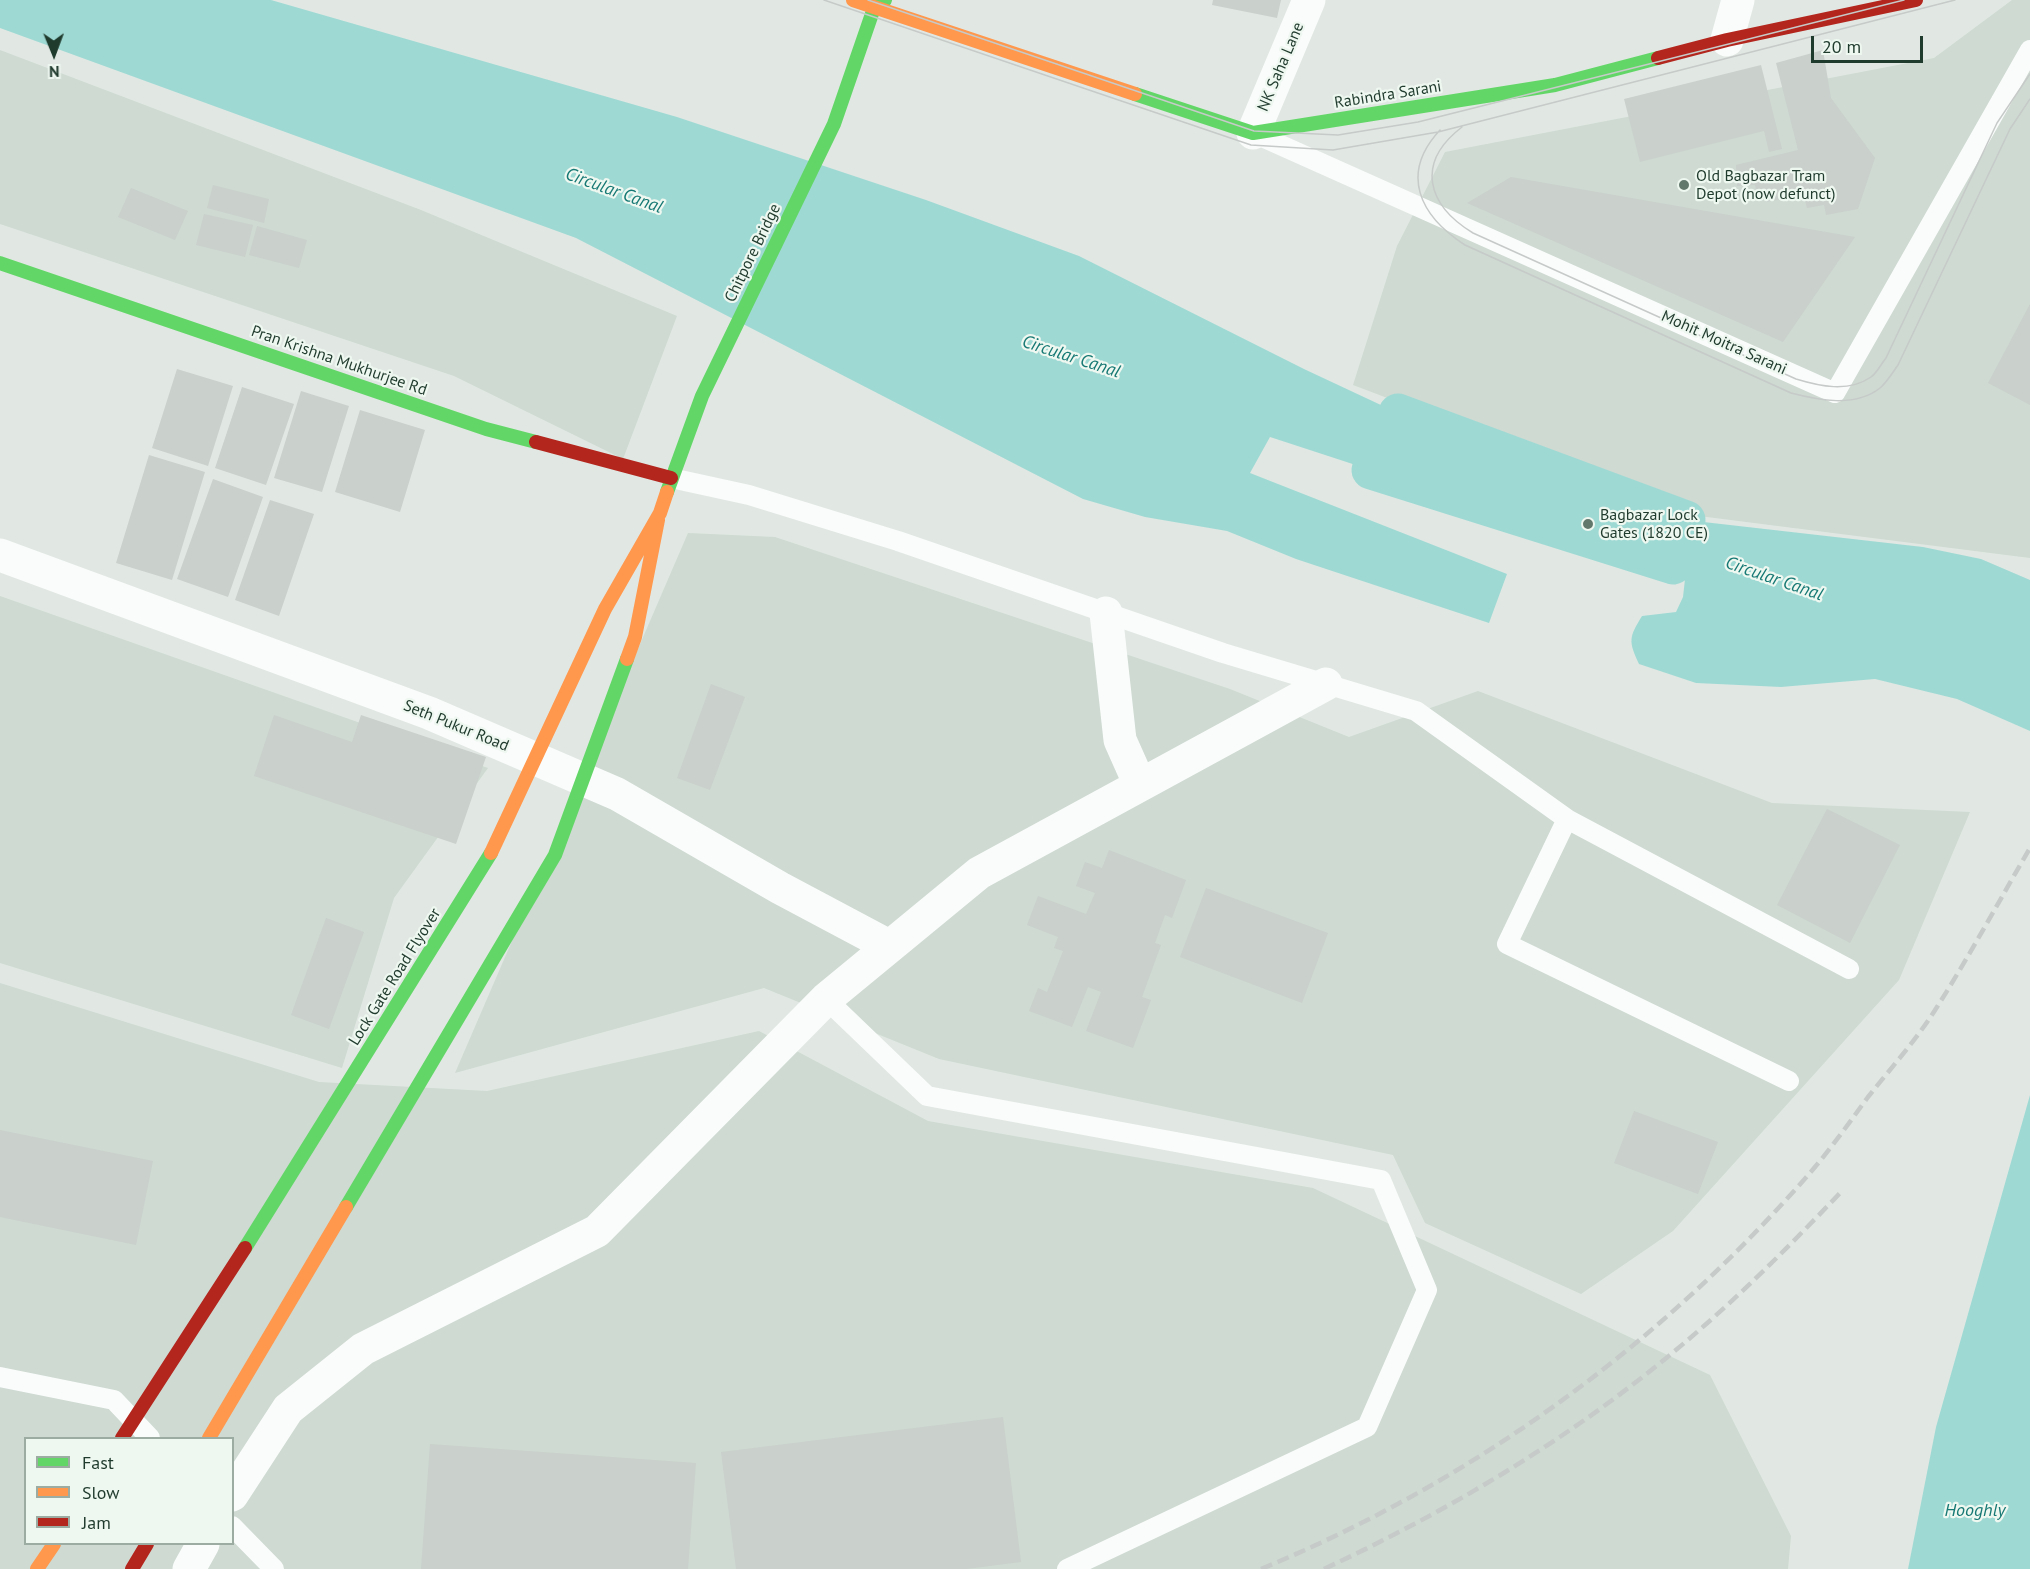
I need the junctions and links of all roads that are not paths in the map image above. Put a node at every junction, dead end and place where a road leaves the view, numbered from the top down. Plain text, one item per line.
1 (853, 0) edge
2 (1309, 0) edge
3 (1738, 0) edge
4 (1916, 0) edge
5 (878, 3) edge
6 (1727, 40) junction
7 (2030, 50) edge
8 (1253, 133) junction
9 (0, 263) edge
10 (671, 478) junction
11 (660, 513) junction
12 (0, 555) edge
13 (1106, 613) junction
14 (1326, 684) junction
15 (1140, 785) junction
16 (1567, 819) junction
17 (889, 946) junction
18 (1849, 969) dead end
19 (826, 999) junction
20 (1789, 1081) dead end
21 (0, 1377) edge
22 (123, 1437) edge
23 (149, 1437) edge
24 (210, 1437) edge
25 (234, 1492) edge
26 (234, 1528) edge
27 (53, 1545) edge
28 (146, 1545) edge
29 (202, 1545) edge
30 (37, 1569) edge
31 (132, 1569) edge
32 (189, 1569) edge
33 (274, 1569) edge
34 (1067, 1569) edge

1 - 5 main road, Rabindra Sarani
2 - 8 street, NK Saha Lane
3 - 6 street
4 - 6 main road, Rabindra Sarani
5 - 8 main road, Rabindra Sarani
5 - 10 main road, Chitpore Bridge
6 - 8 main road, Rabindra Sarani
7 - 8 lane, Mohit Moitra Sarani
9 - 10 main road, Pran Krishna Mukhurjee Rd
10 - 11 main road, Chitpore Bridge
10 - 13 lane
11 - 22 main road, Lock Gate Road Flyover
11 - 24 main road
12 - 17 street, Seth Pukur Road
13 - 14 lane
13 - 15 street
14 - 15 street
14 - 16 lane
15 - 17 street
16 - 18 lane
16 - 20 lane
17 - 19 street
19 - 25 street
19 - 34 lane
21 - 23 lane
26 - 33 lane
27 - 30 main road
28 - 31 main road
29 - 32 street

